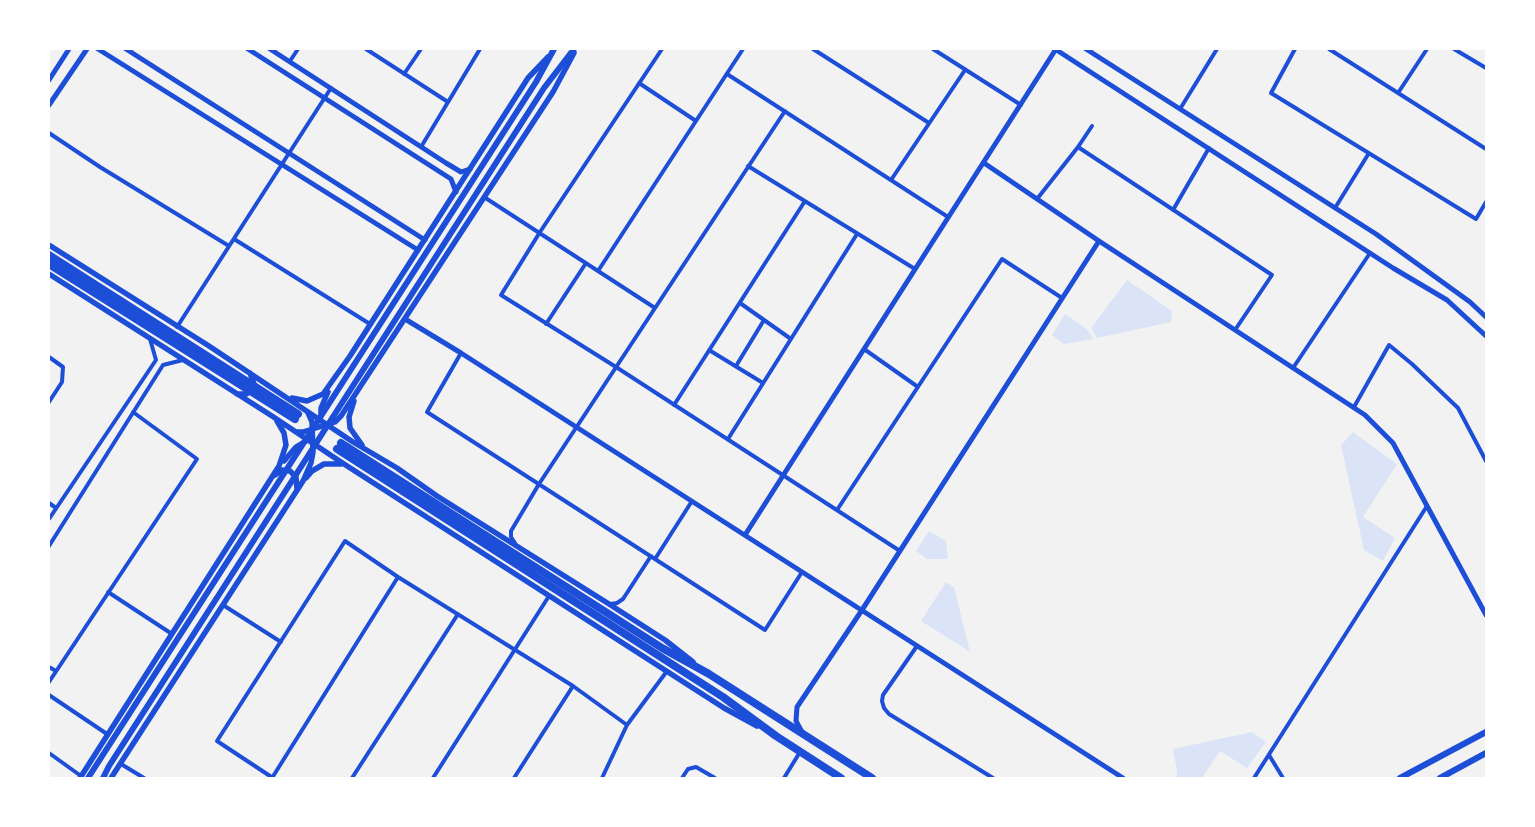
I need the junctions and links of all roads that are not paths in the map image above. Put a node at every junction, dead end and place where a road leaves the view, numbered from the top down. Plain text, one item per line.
1 (69, 49) edge
2 (86, 49) edge
3 (98, 49) edge
4 (126, 49) edge
5 (248, 49) edge
6 (270, 49) edge
7 (298, 49) edge
8 (366, 49) edge
9 (421, 49) edge
10 (480, 49) edge
11 (575, 49) edge
12 (662, 49) edge
13 (743, 49) edge
14 (813, 49) edge
15 (933, 49) edge
16 (1056, 49) edge
17 (1086, 49) edge
18 (1217, 49) edge
19 (1295, 49) edge
20 (1329, 49) edge
21 (1427, 49) edge
22 (1454, 49) edge
23 (551, 50) edge
24 (290, 61) junction
25 (1486, 68) edge
26 (965, 70) junction
27 (404, 74) junction
28 (727, 74) junction
29 (49, 80) edge
30 (639, 83) junction
31 (330, 88) junction
32 (1398, 93) junction
33 (324, 98) junction
34 (448, 102) junction
35 (49, 105) edge
36 (1020, 105) junction
37 (1180, 109) junction
38 (785, 111) junction
39 (696, 121) junction
40 (929, 123) junction
41 (1092, 126) dead end
42 (49, 133) edge
43 (421, 147) junction
44 (1078, 147) junction
45 (1209, 148) junction
46 (1486, 150) edge
47 (289, 152) junction
48 (1369, 153) junction
49 (984, 163) junction
50 (281, 164) junction
51 (748, 166) junction
52 (470, 169) junction
53 (891, 180) junction
54 (456, 192) junction
55 (484, 197) junction
56 (1037, 199) junction
57 (805, 202) junction
58 (1486, 202) edge
59 (1335, 208) junction
60 (1173, 210) junction
61 (948, 217) junction
62 (398, 222) junction
63 (540, 232) junction
64 (391, 234) junction
65 (857, 234) junction
66 (234, 239) junction
67 (425, 240) junction
68 (1099, 241) junction
69 (49, 245) edge
70 (229, 246) junction
71 (418, 250) junction
72 (1370, 253) junction
73 (49, 255) edge
74 (586, 263) junction
75 (49, 264) edge
76 (915, 270) junction
77 (598, 272) junction
78 (49, 274) edge
79 (1062, 298) junction
80 (740, 303) junction
81 (655, 308) junction
82 (1486, 316) edge
83 (405, 319) junction
84 (764, 320) junction
85 (370, 324) junction
86 (546, 324) junction
87 (177, 327) junction
88 (1235, 330) junction
89 (1486, 336) edge
90 (150, 339) junction
91 (791, 339) junction
92 (355, 349) junction
93 (864, 349) junction
94 (709, 350) junction
95 (461, 353) junction
96 (49, 357) edge
97 (183, 360) junction
98 (377, 362) junction
99 (736, 366) junction
100 (616, 367) junction
101 (1293, 368) junction
102 (250, 373) junction
103 (334, 378) junction
104 (763, 383) junction
105 (918, 387) junction
106 (237, 394) junction
107 (287, 397) junction
108 (355, 397) junction
109 (49, 402) edge
110 (674, 405) junction
111 (1354, 407) junction
112 (133, 412) junction
113 (299, 414) junction
114 (272, 416) junction
115 (323, 424) junction
116 (576, 427) junction
117 (313, 429) junction
118 (294, 431) junction
119 (340, 434) junction
120 (322, 435) junction
121 (728, 439) junction
122 (311, 441) junction
123 (364, 447) junction
124 (327, 453) junction
125 (1486, 461) edge
126 (344, 464) junction
127 (279, 466) junction
128 (397, 468) junction
129 (274, 475) junction
130 (783, 475) junction
131 (303, 481) junction
132 (539, 484) junction
133 (386, 490) junction
134 (296, 492) junction
135 (692, 501) junction
136 (49, 503) edge
137 (1427, 506) junction
138 (56, 508) junction
139 (837, 510) junction
140 (49, 520) edge
141 (744, 535) junction
142 (514, 544) junction
143 (49, 546) edge
144 (900, 551) junction
145 (653, 558) junction
146 (802, 572) junction
147 (398, 577) junction
148 (108, 592) junction
149 (549, 596) junction
150 (609, 604) junction
151 (223, 605) junction
152 (862, 610) junction
153 (458, 614) junction
154 (1486, 615) edge
155 (172, 634) junction
156 (281, 642) junction
157 (917, 646) junction
158 (515, 650) junction
159 (49, 667) edge
160 (56, 671) junction
161 (667, 671) junction
162 (709, 674) junction
163 (49, 682) edge
164 (573, 686) junction
165 (49, 695) edge
166 (627, 725) junction
167 (1486, 732) edge
168 (107, 734) junction
169 (804, 735) junction
170 (776, 736) junction
171 (800, 752) junction
172 (49, 753) edge
173 (1486, 753) edge
174 (1269, 754) junction
175 (121, 764) junction
176 (83, 777) edge
177 (103, 778) edge
178 (111, 778) edge
179 (144, 778) edge
180 (273, 778) edge
181 (352, 778) edge
182 (433, 778) edge
183 (514, 778) edge
184 (602, 778) edge
185 (682, 778) edge
186 (715, 778) edge
187 (784, 778) edge
188 (841, 778) edge
189 (872, 778) edge
190 (993, 778) edge
191 (1123, 778) edge
192 (1254, 778) edge
193 (1283, 778) edge
194 (1400, 778) edge
195 (1440, 778) edge

1 - 29 street
2 - 35 street
3 - 50 street
4 - 47 street
5 - 33 street
6 - 24 street
7 - 24 street
8 - 27 street
9 - 27 street
10 - 34 street
11 - 55 main road
11 - 177 main road
12 - 30 street
13 - 28 street
14 - 40 street
15 - 26 street
16 - 36 street
16 - 45 street
17 - 37 street
18 - 37 street
19 - 48 street
20 - 32 street
21 - 32 street
22 - 25 street
23 - 52 main road
23 - 176 main road
24 - 31 street
26 - 36 street
26 - 40 street
27 - 34 street
28 - 38 street
28 - 39 street
30 - 39 street
30 - 63 street
31 - 33 street
31 - 43 street
32 - 46 street
33 - 47 street
33 - 54 street
34 - 43 street
36 - 49 street
37 - 59 street
38 - 51 street
38 - 53 street
39 - 77 street
40 - 53 street
41 - 44 street
42 - 70 street
43 - 52 street
44 - 56 street
44 - 60 street
45 - 60 street
45 - 72 street
47 - 50 street
47 - 62 street
48 - 58 street
48 - 59 street
49 - 56 street
49 - 61 street
50 - 64 street
50 - 66 street
51 - 57 street
51 - 81 street
52 - 54 main road
53 - 61 street
54 - 67 main road
55 - 63 street
55 - 83 main road
56 - 68 street
57 - 65 street
57 - 80 street
59 - 82 street
60 - 88 street
61 - 76 street
62 - 64 street
62 - 67 street
63 - 74 street
63 - 86 street
64 - 71 street
65 - 76 street
65 - 91 street
66 - 70 street
66 - 85 street
67 - 71 main road
68 - 79 street
68 - 88 street
69 - 87 main road
70 - 87 street
71 - 85 main road
72 - 89 street
72 - 101 street
73 - 113 highway
74 - 77 street
74 - 86 street
75 - 113 highway
76 - 93 street
77 - 81 street
78 - 90 main road
79 - 105 street
79 - 144 street
80 - 84 street
80 - 94 street
81 - 100 street
83 - 95 street
83 - 98 main road
84 - 91 street
84 - 99 street
85 - 92 main road
86 - 100 street
87 - 102 main road
88 - 101 street
90 - 97 main road
90 - 138 street
91 - 104 street
92 - 98 main road
92 - 103 main road
93 - 105 street
93 - 130 street
94 - 99 street
94 - 110 street
95 - 116 street
95 - 132 street
96 - 109 street
97 - 106 main road
97 - 112 street
98 - 108 main road
99 - 104 street
100 - 110 street
100 - 116 street
101 - 111 street
102 - 106 main road
102 - 107 main road
103 - 107 main road
103 - 115 main road
104 - 121 street
105 - 139 street
106 - 114 main road
107 - 113 main road
108 - 115 main road
108 - 123 main road
110 - 121 street
111 - 125 street
111 - 137 street
112 - 143 street
112 - 148 street
113 - 115 main road
113 - 117 main road
114 - 118 main road
114 - 127 main road
115 - 117 main road
115 - 119 main road
115 - 120 main road
116 - 132 street
116 - 135 street
117 - 118 main road
117 - 122 main road
118 - 122 main road
119 - 120 main road
119 - 123 main road
120 - 122 main road
120 - 124 main road
121 - 130 street
122 - 124 main road
122 - 127 main road
122 - 131 main road
123 - 128 main road
124 - 126 main road
126 - 131 main road
126 - 133 main road
127 - 129 main road
128 - 133 main road
128 - 142 main road
129 - 134 main road
129 - 155 main road
130 - 139 street
130 - 141 street
131 - 134 main road
132 - 142 street
132 - 145 street
133 - 149 main road
134 - 151 main road
135 - 141 street
135 - 145 street
136 - 138 street
137 - 154 street
137 - 174 street
138 - 140 street
139 - 144 street
141 - 146 street
142 - 150 main road
144 - 152 street
145 - 146 street
145 - 150 street
146 - 152 street
147 - 153 street
147 - 156 street
147 - 180 street
148 - 155 street
148 - 160 street
149 - 158 street
149 - 161 main road
150 - 162 main road
151 - 156 street
151 - 175 main road
152 - 157 street
152 - 169 street
153 - 158 street
153 - 181 street
155 - 168 main road
156 - 180 street
157 - 190 street
157 - 191 street
158 - 164 street
158 - 182 street
159 - 160 street
160 - 163 street
161 - 166 street
161 - 170 main road
162 - 169 highway
162 - 170 highway
164 - 166 street
164 - 183 street
165 - 168 street
166 - 184 street
167 - 194 main road
168 - 176 main road
169 - 189 highway
170 - 171 highway
171 - 187 street
171 - 188 highway
172 - 176 street
173 - 195 main road
174 - 192 street
174 - 193 street
175 - 178 main road
175 - 179 street
185 - 186 street

